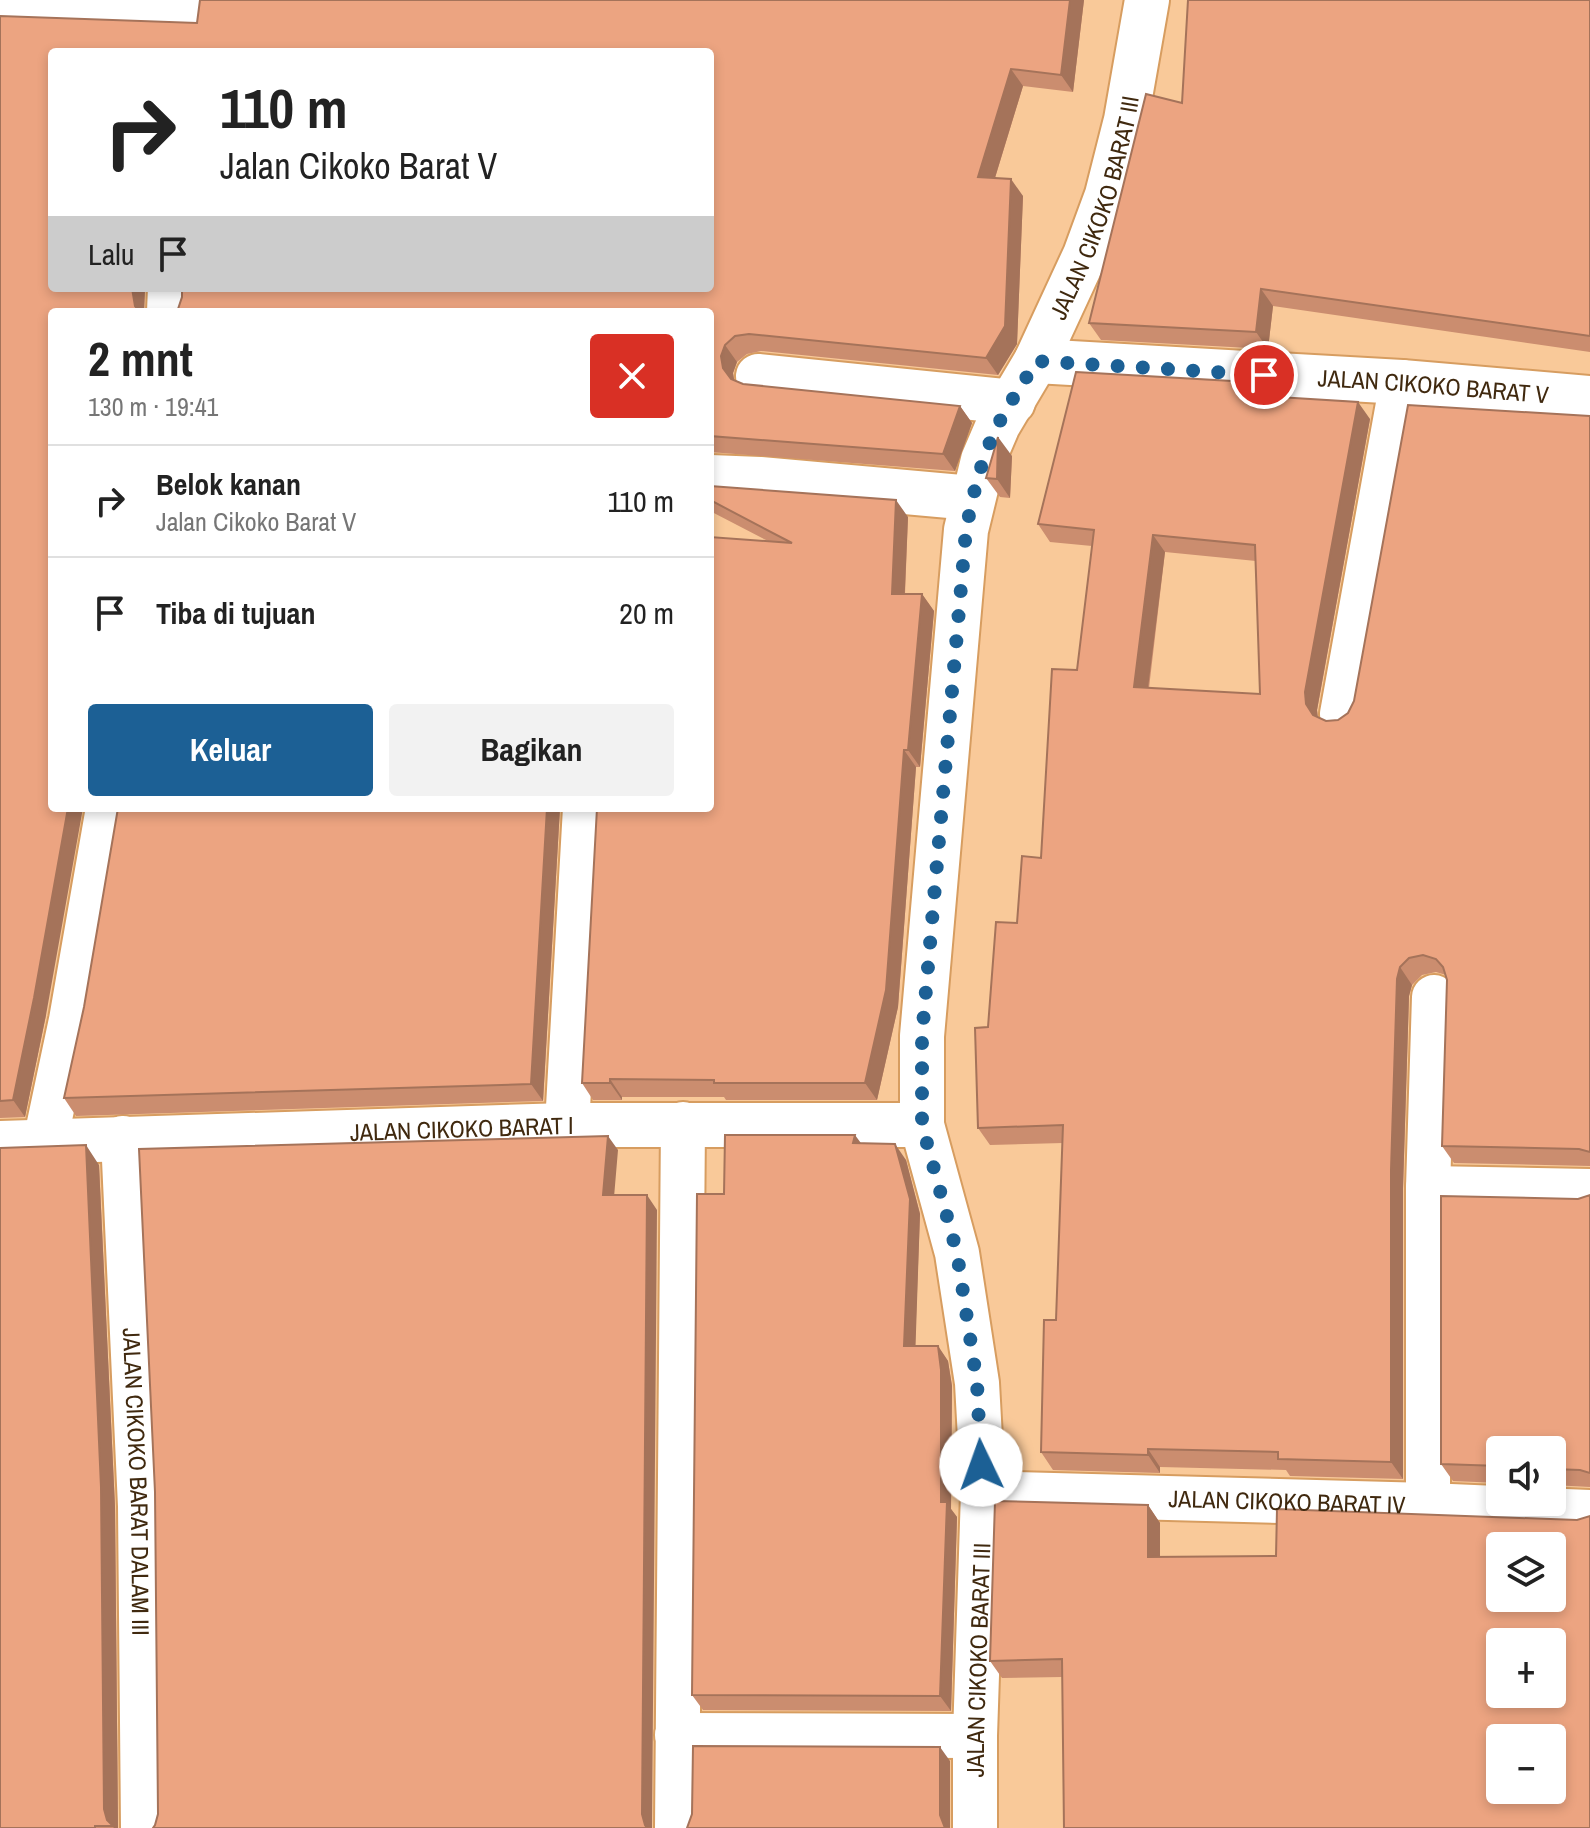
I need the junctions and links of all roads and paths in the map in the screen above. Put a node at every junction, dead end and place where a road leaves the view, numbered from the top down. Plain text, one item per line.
1 (1140, 0) edge
2 (1147, 0) edge
3 (0, 8) edge
4 (183, 22) edge
5 (1036, 361) junction
6 (758, 376) dead end
7 (1402, 382) junction
8 (1590, 398) edge
9 (1013, 402) junction
10 (714, 477) edge
11 (972, 498) junction
12 (1342, 714) edge
13 (107, 812) edge
14 (585, 812) edge
15 (1434, 997) dead end
16 (683, 1124) junction
17 (567, 1125) junction
18 (922, 1125) junction
19 (123, 1138) junction
20 (45, 1142) junction
21 (0, 1143) edge
22 (1428, 1188) junction
23 (1590, 1191) edge
24 (983, 1493) junction
25 (1428, 1505) junction
26 (1590, 1512) edge
27 (677, 1735) junction
28 (975, 1736) junction
29 (143, 1828) edge
30 (677, 1828) edge
31 (975, 1828) edge

1 - 2 street
2 - 5 street, JALAN CIKOKO BARAT III
3 - 4 street
5 - 7 street, JALAN CIKOKO BARAT V
5 - 9 street, JALAN CIKOKO BARAT III
6 - 9 street
7 - 8 street, JALAN CIKOKO BARAT V
7 - 12 street
9 - 11 street, JALAN CIKOKO BARAT III
10 - 11 street
11 - 18 street, JALAN CIKOKO BARAT III
13 - 20 street
14 - 17 street
15 - 22 street
16 - 17 street, JALAN CIKOKO BARAT I
16 - 18 street, JALAN CIKOKO BARAT I
16 - 27 street
17 - 19 street, JALAN CIKOKO BARAT I
18 - 24 street, JALAN CIKOKO BARAT III
19 - 20 street, JALAN CIKOKO BARAT I
19 - 29 street, JALAN CIKOKO BARAT DALAM III
20 - 21 street, JALAN CIKOKO BARAT I
22 - 23 street
22 - 25 street
24 - 25 street, JALAN CIKOKO BARAT IV
24 - 28 street, JALAN CIKOKO BARAT III
25 - 26 street, JALAN CIKOKO BARAT IV
27 - 28 street
27 - 30 street
28 - 31 street, JALAN CIKOKO BARAT III

